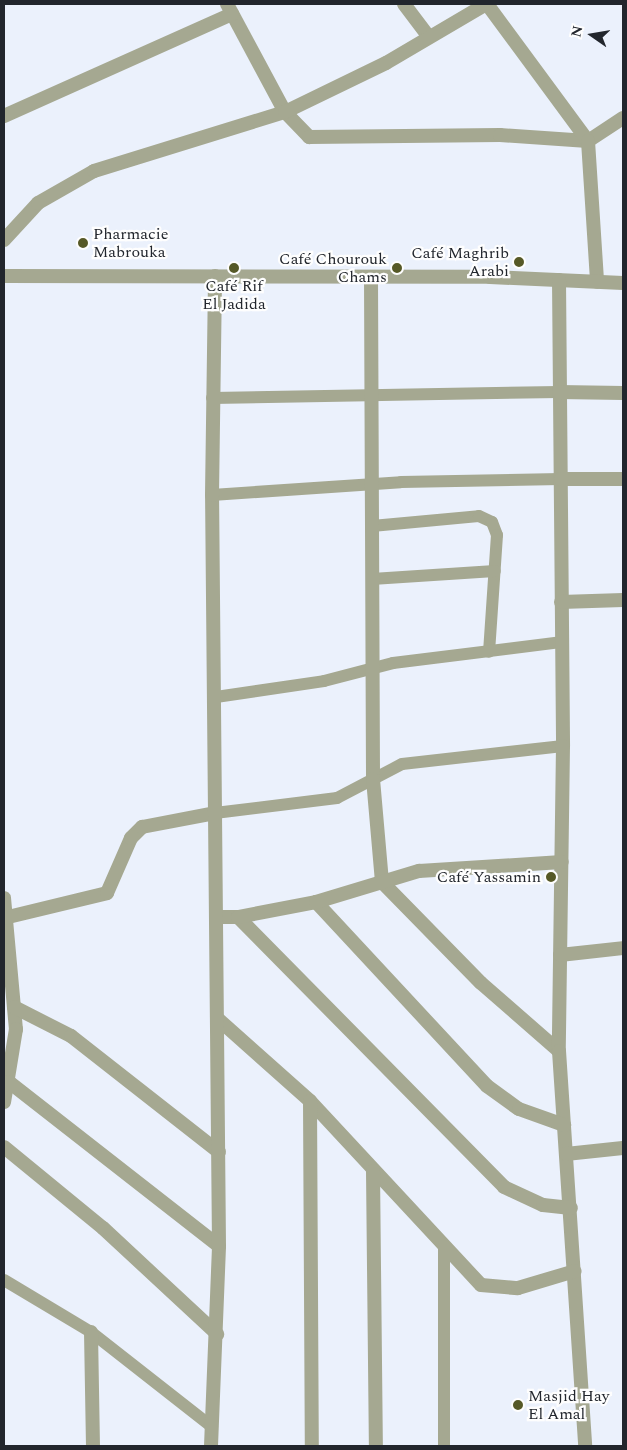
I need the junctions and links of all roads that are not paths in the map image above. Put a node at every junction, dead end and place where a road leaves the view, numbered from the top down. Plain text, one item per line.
1 (404, 4) edge
2 (487, 4) edge
3 (229, 9) edge
4 (428, 37) junction
5 (285, 112) junction
6 (4, 116) edge
7 (623, 118) edge
8 (588, 140) junction
9 (4, 240) edge
10 (4, 276) edge
11 (215, 276) junction
12 (371, 276) junction
13 (558, 280) junction
14 (597, 282) junction
15 (623, 283) edge
16 (372, 392) junction
17 (560, 392) junction
18 (623, 393) edge
19 (212, 398) junction
20 (562, 479) junction
21 (623, 479) edge
22 (374, 484) junction
23 (212, 495) junction
24 (372, 526) junction
25 (495, 571) junction
26 (372, 579) junction
27 (623, 600) edge
28 (561, 602) junction
29 (561, 642) junction
30 (489, 652) junction
31 (371, 668) junction
32 (216, 697) junction
33 (563, 746) junction
34 (373, 778) junction
35 (215, 813) junction
36 (562, 862) junction
37 (382, 882) junction
38 (4, 898) edge
39 (316, 902) junction
40 (218, 917) junction
41 (238, 917) junction
42 (4, 918) edge
43 (623, 948) edge
44 (560, 955) junction
45 (14, 1008) junction
46 (218, 1019) junction
47 (559, 1052) junction
48 (6, 1083) edge
49 (310, 1101) junction
50 (4, 1102) edge
51 (564, 1125) junction
52 (4, 1147) edge
53 (623, 1148) edge
54 (219, 1152) junction
55 (566, 1154) junction
56 (374, 1171) junction
57 (571, 1208) junction
58 (219, 1246) junction
59 (444, 1248) junction
60 (575, 1271) junction
61 (4, 1280) edge
62 (91, 1332) junction
63 (217, 1334) junction
64 (212, 1426) junction
65 (93, 1446) edge
66 (212, 1446) edge
67 (312, 1446) edge
68 (376, 1446) edge
69 (444, 1446) edge
70 (585, 1446) edge

1 - 4 street
2 - 4 street
2 - 8 street
3 - 5 street
3 - 6 street
4 - 5 street
5 - 8 street
5 - 9 street
7 - 8 street
8 - 14 street
10 - 11 street
11 - 12 street
11 - 19 street
12 - 13 street
12 - 16 street
13 - 14 street
13 - 17 street
14 - 15 street
16 - 17 lane
16 - 19 lane
16 - 22 street
17 - 18 street
17 - 20 street
19 - 23 street
20 - 21 street
20 - 22 lane
20 - 28 street
22 - 23 lane
22 - 24 street
23 - 32 street
24 - 25 lane
24 - 26 street
25 - 26 lane
25 - 30 lane
26 - 31 street
27 - 28 street
28 - 29 street
29 - 30 lane
29 - 33 street
30 - 31 lane
31 - 32 lane
31 - 34 street
32 - 35 street
33 - 34 lane
33 - 36 street
34 - 35 lane
34 - 37 street
35 - 40 street
35 - 42 street
36 - 37 street
36 - 44 street
37 - 39 street
37 - 47 street
38 - 42 street
39 - 41 street
39 - 51 street
40 - 41 street
40 - 46 street
41 - 57 street
42 - 45 street
43 - 44 street
44 - 47 street
45 - 48 street
45 - 54 street
46 - 49 street
46 - 54 street
47 - 51 street
48 - 50 street
48 - 58 street
49 - 56 street
49 - 67 street
51 - 55 street
52 - 63 street
53 - 55 street
54 - 58 street
55 - 57 street
56 - 59 street
56 - 68 street
57 - 60 street
58 - 63 street
59 - 60 street
59 - 69 lane
60 - 70 street
61 - 62 lane
62 - 64 lane
62 - 65 street
63 - 64 street
64 - 66 street

